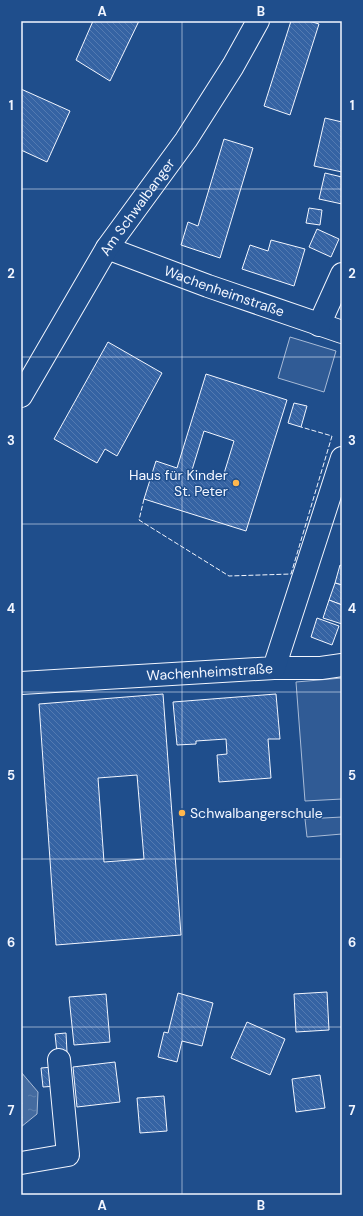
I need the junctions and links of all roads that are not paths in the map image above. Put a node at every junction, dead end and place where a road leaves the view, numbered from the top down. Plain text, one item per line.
1 (258, 21) edge
2 (107, 248) junction
3 (342, 274) edge
4 (319, 325) junction
5 (342, 332) edge
6 (21, 396) edge
7 (342, 458) edge
8 (342, 665) edge
9 (274, 668) junction
10 (21, 683) edge
11 (59, 1060) dead end
12 (21, 1163) edge

1 - 2 street, Am Schwalbanger
2 - 4 street, Wachenheimstraße
2 - 6 street, Am Schwalbanger
3 - 4 street
4 - 5 street, Wachenheimstraße
7 - 9 street, Wachenheimstraße
8 - 9 street
9 - 10 street, Wachenheimstraße
11 - 12 street

